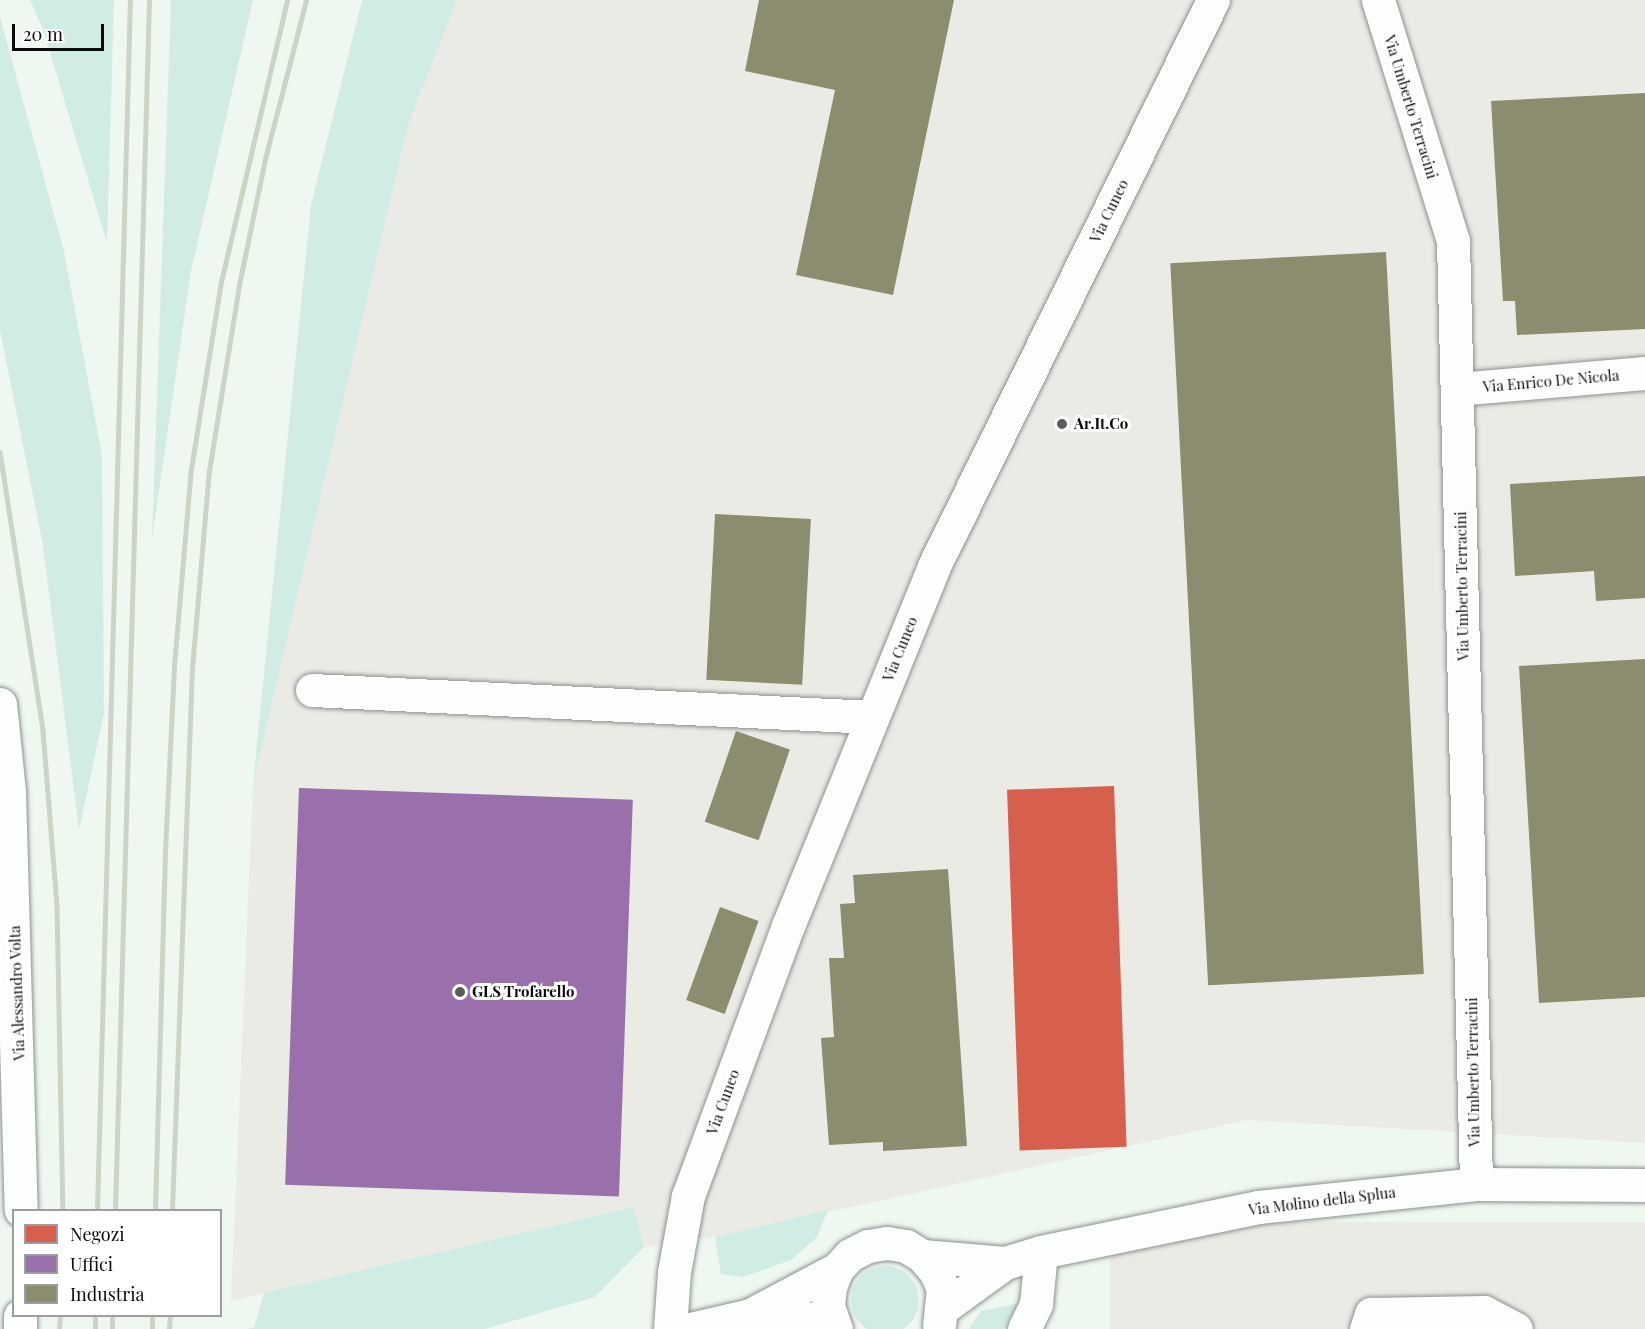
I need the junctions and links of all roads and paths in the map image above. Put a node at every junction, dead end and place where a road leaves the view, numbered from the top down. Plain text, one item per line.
1 (1214, 0) edge
2 (1378, 0) edge
3 (1645, 373) edge
4 (1457, 389) junction
5 (312, 690) dead end
6 (0, 704) edge
7 (872, 717) junction
8 (5, 793) edge
9 (10, 1110) edge
10 (1476, 1184) junction
11 (1645, 1185) edge
12 (21, 1209) edge
13 (1041, 1251) junction
14 (922, 1256) junction
15 (1005, 1263) junction
16 (837, 1269) junction
17 (940, 1318) edge
18 (750, 1322) edge
19 (834, 1327) edge
20 (670, 1329) edge
21 (690, 1329) edge
22 (1024, 1329) edge
23 (1366, 1329) edge
24 (1516, 1329) edge

1 - 7 street, Via Cuneo
2 - 4 street, Via Umberto Terracini
3 - 4 street, Via Enrico De Nicola
4 - 10 street, Via Umberto Terracini
5 - 7 street
6 - 8 street, Via Alessandro Volta
7 - 20 street, Via Cuneo
8 - 9 street, Via Alessandro Volta
9 - 12 street, Via Alessandro Volta
10 - 11 street, Via Molino della Splua
10 - 13 street, Via Molino della Splua
13 - 15 street, Via Molino della Splua
13 - 22 street
14 - 15 street, Via Molino della Splua
14 - 16 street
14 - 17 street
15 - 17 street, Via Molino della Splua
16 - 18 street
16 - 19 street
18 - 19 street
18 - 21 street
23 - 24 street

